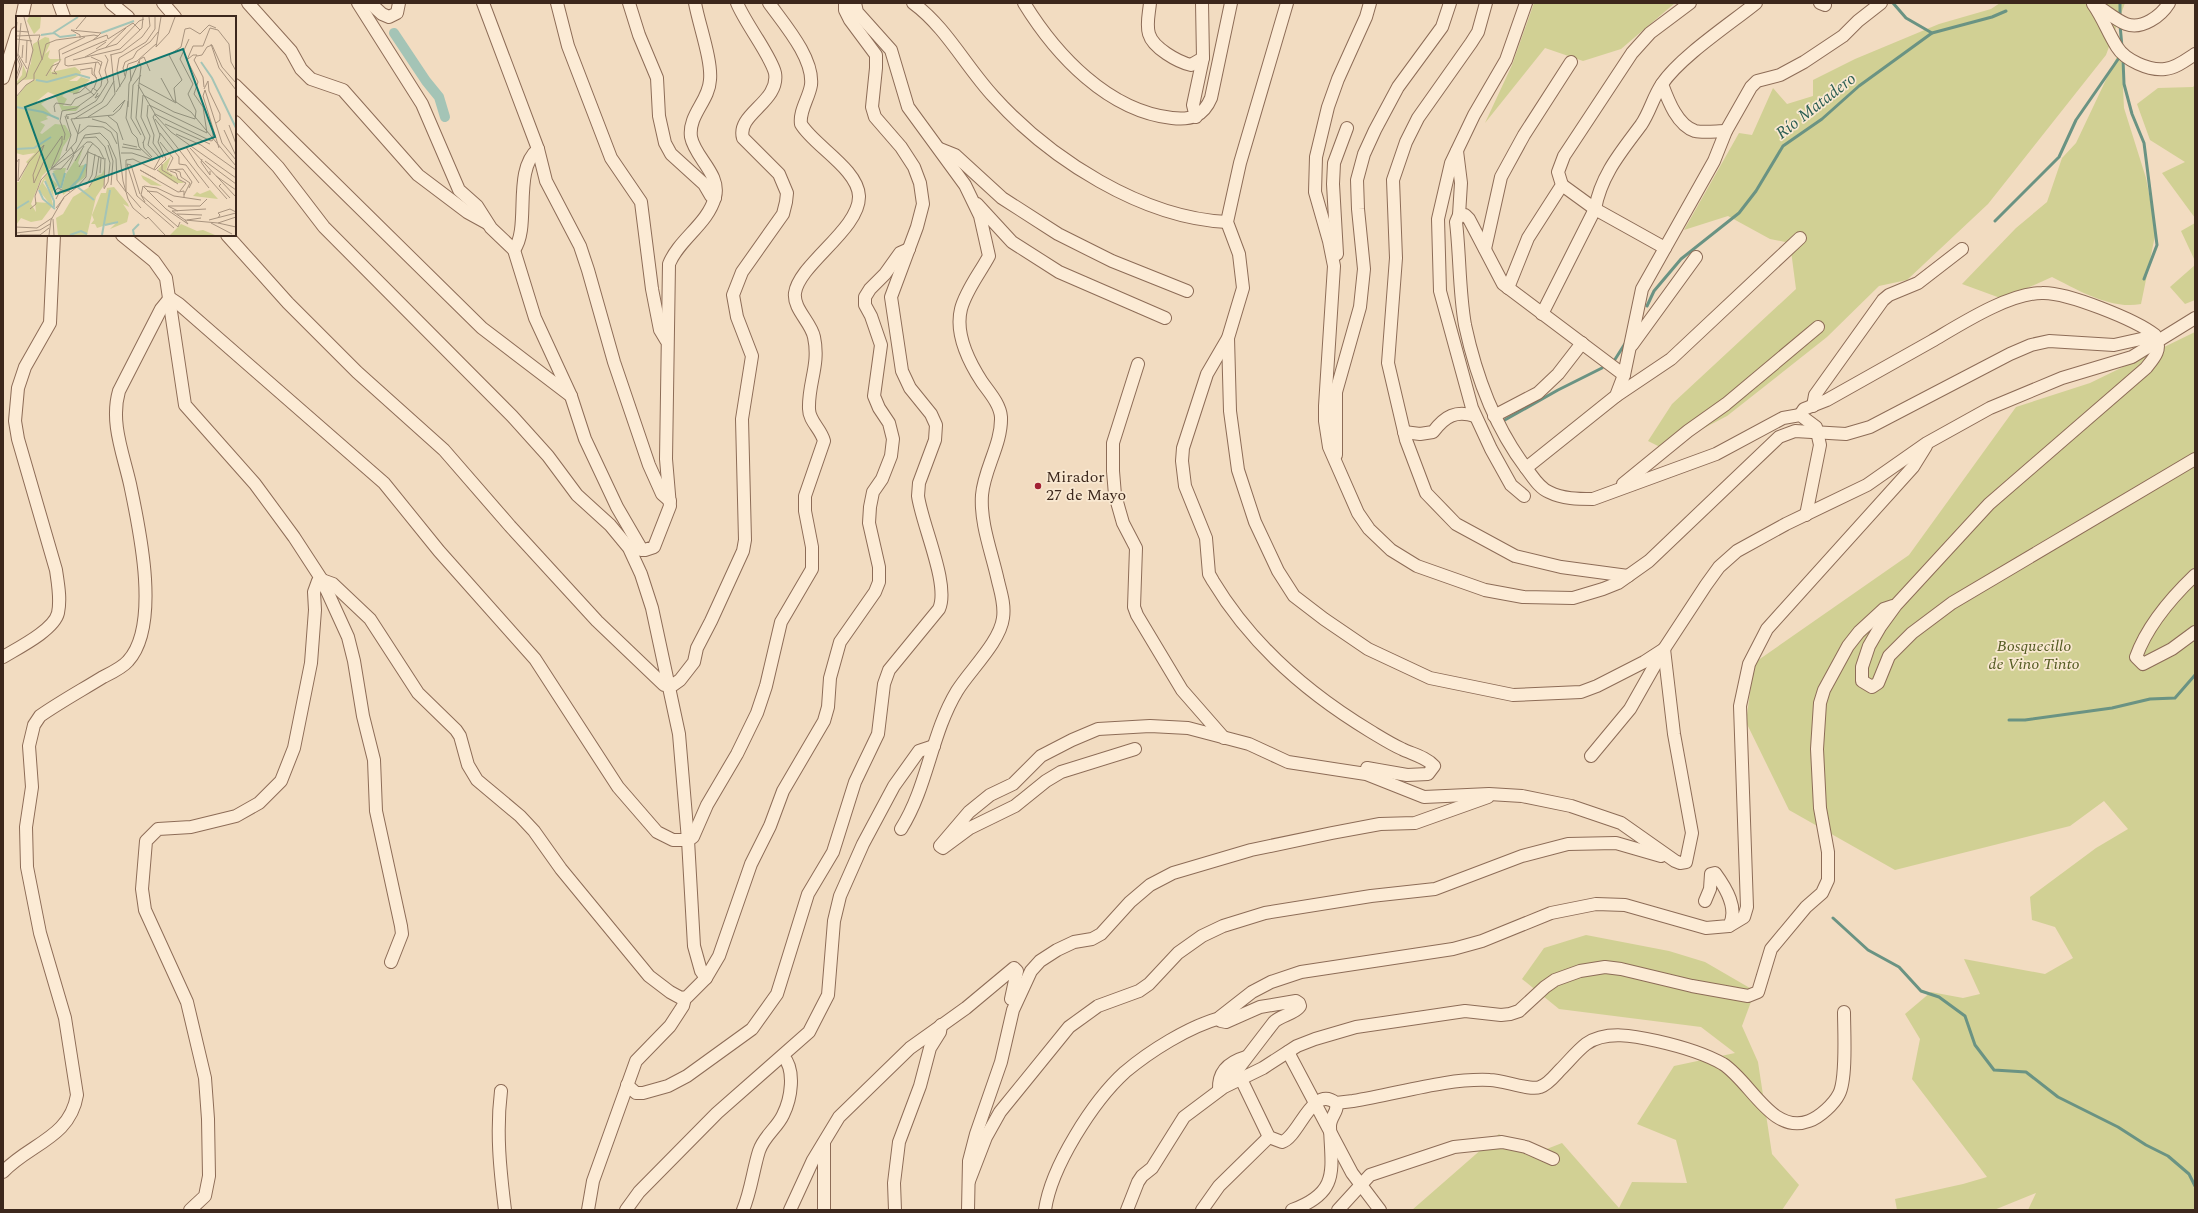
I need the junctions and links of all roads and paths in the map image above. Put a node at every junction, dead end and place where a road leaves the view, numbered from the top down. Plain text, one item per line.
1 (25, 3) edge
2 (58, 3) edge
3 (111, 3) edge
4 (163, 3) edge
5 (248, 3) edge
6 (358, 3) edge
7 (370, 3) edge
8 (399, 3) edge
9 (483, 3) edge
10 (557, 3) edge
11 (629, 3) edge
12 (695, 3) edge
13 (736, 3) edge
14 (769, 3) edge
15 (845, 3) edge
16 (855, 3) edge
17 (913, 3) edge
18 (1024, 3) edge
19 (1150, 3) edge
20 (1202, 3) edge
21 (1231, 3) edge
22 (1287, 3) edge
23 (1370, 3) edge
24 (1450, 3) edge
25 (1486, 3) edge
26 (1526, 3) edge
27 (1690, 3) edge
28 (1756, 3) edge
29 (1881, 3) edge
30 (2169, 3) edge
31 (2090, 4) edge
32 (22, 16) edge
33 (64, 16) edge
34 (127, 16) edge
35 (174, 16) edge
36 (16, 36) edge
37 (2195, 54) edge
38 (1203, 58) junction
39 (1571, 62) dead end
40 (3, 78) edge
41 (1662, 84) junction
42 (236, 86) edge
43 (1196, 117) junction
44 (236, 123) edge
45 (1347, 128) dead end
46 (1726, 130) junction
47 (538, 149) junction
48 (940, 149) junction
49 (1457, 150) junction
50 (1562, 185) junction
51 (715, 198) junction
52 (971, 198) junction
53 (1595, 209) junction
54 (1459, 215) junction
55 (1227, 222) junction
56 (487, 223) junction
57 (54, 236) edge
58 (123, 236) edge
59 (228, 236) edge
60 (1800, 238) dead end
61 (1665, 248) junction
62 (909, 249) junction
63 (1485, 249) junction
64 (1962, 249) dead end
65 (514, 250) junction
66 (1696, 257) dead end
67 (1334, 266) junction
68 (1508, 288) junction
69 (1187, 291) dead end
70 (170, 298) junction
71 (1542, 314) junction
72 (1165, 318) dead end
73 (2195, 318) edge
74 (1818, 328) dead end
75 (1228, 338) junction
76 (667, 340) junction
77 (2157, 340) junction
78 (1582, 344) junction
79 (1629, 349) junction
80 (1138, 364) dead end
81 (1624, 374) junction
82 (571, 396) junction
83 (1616, 396) junction
84 (1813, 406) junction
85 (1800, 415) junction
86 (1475, 416) junction
87 (1494, 416) junction
88 (1818, 431) junction
89 (1404, 432) junction
90 (1927, 443) junction
91 (2195, 459) edge
92 (1336, 464) junction
93 (1526, 468) junction
94 (1615, 492) junction
95 (1524, 496) dead end
96 (670, 501) junction
97 (1806, 515) junction
98 (629, 548) junction
99 (642, 550) junction
100 (2195, 575) edge
101 (1628, 576) junction
102 (322, 580) junction
103 (1896, 605) junction
104 (2195, 632) edge
105 (1664, 648) junction
106 (3, 657) edge
107 (669, 686) junction
108 (1224, 738) junction
109 (934, 746) junction
110 (1135, 749) dead end
111 (1591, 756) dead end
112 (1276, 757) junction
113 (1489, 794) junction
114 (901, 829) dead end
115 (688, 840) junction
116 (1675, 861) junction
117 (1705, 901) dead end
118 (1729, 926) junction
119 (391, 962) dead end
120 (706, 978) junction
121 (685, 998) junction
122 (1844, 1012) dead end
123 (1011, 1016) junction
124 (1220, 1018) junction
125 (941, 1025) junction
126 (1288, 1052) junction
127 (783, 1056) junction
128 (1241, 1079) junction
129 (627, 1085) junction
130 (1224, 1087) junction
131 (500, 1091) dead end
132 (1336, 1102) junction
133 (1315, 1104) junction
134 (1331, 1133) junction
135 (1269, 1137) junction
136 (824, 1142) junction
137 (1553, 1159) dead end
138 (3, 1172) edge
139 (969, 1181) junction
140 (1360, 1184) junction
141 (190, 1210) edge
142 (504, 1210) edge
143 (588, 1210) edge
144 (626, 1210) edge
145 (743, 1210) edge
146 (790, 1210) edge
147 (824, 1210) edge
148 (895, 1210) edge
149 (968, 1210) edge
150 (1045, 1210) edge
151 (1126, 1210) edge
152 (1202, 1210) edge
153 (1292, 1210) edge
154 (1338, 1210) edge
155 (1380, 1210) edge

1 - 32 street
2 - 33 street
3 - 34 street
4 - 35 street
5 - 56 street
6 - 56 street
7 - 8 street
9 - 47 street
10 - 76 street
11 - 51 street
12 - 51 street
13 - 107 street
14 - 115 street
15 - 62 street
16 - 48 street
17 - 55 street
18 - 43 street
19 - 38 street
20 - 38 street
21 - 43 street
22 - 55 street
23 - 67 street
24 - 92 street
25 - 89 street
26 - 49 street
27 - 50 street
28 - 41 street
29 - 46 street
30 - 31 street
31 - 37 street
36 - 40 street
38 - 43 street
39 - 63 street
41 - 46 street
41 - 53 street
42 - 82 street
44 - 98 street
45 - 67 street
46 - 61 street
47 - 65 street
47 - 96 street
48 - 52 street
48 - 69 street
49 - 54 street
49 - 86 street
50 - 53 street
50 - 68 street
51 - 76 street
52 - 72 street
52 - 109 street
53 - 61 street
53 - 71 street
54 - 63 street
54 - 87 street
55 - 75 street
56 - 65 street
57 - 106 street
58 - 70 street
59 - 107 street
60 - 83 street
61 - 79 street
62 - 120 street
62 - 129 street
63 - 68 street
64 - 84 street
65 - 82 street
66 - 79 street
67 - 92 street
68 - 71 street
70 - 102 street
70 - 115 street
70 - 138 street
71 - 78 street
73 - 77 street
74 - 94 street
75 - 105 street
75 - 112 street
76 - 96 street
77 - 84 street
77 - 88 street
77 - 90 street
77 - 103 street
78 - 81 street
78 - 87 street
79 - 81 street
80 - 108 street
81 - 83 street
82 - 99 street
83 - 93 street
84 - 85 street
85 - 88 street
85 - 94 street
86 - 89 street
86 - 95 street
87 - 93 street
88 - 97 street
88 - 101 street
89 - 101 street
90 - 97 street
90 - 118 street
91 - 103 street
92 - 101 street
93 - 94 street
96 - 99 street
97 - 105 street
98 - 99 street
98 - 107 street
100 - 104 street
102 - 119 street
102 - 121 street
102 - 141 street
103 - 126 street
105 - 111 street
105 - 116 street
107 - 115 street
108 - 110 street
108 - 112 street
109 - 114 street
109 - 127 street
112 - 113 street
113 - 116 street
113 - 123 street
115 - 120 street
116 - 139 street
117 - 118 street
118 - 124 street
120 - 121 street
121 - 129 street
122 - 132 street
123 - 125 street
123 - 139 street
124 - 130 street
124 - 150 street
125 - 136 street
125 - 148 street
126 - 128 street
126 - 133 street
127 - 144 street
127 - 145 street
128 - 130 street
128 - 135 street
129 - 143 street
130 - 151 street
131 - 142 street
132 - 133 street
132 - 134 street
133 - 134 street
133 - 135 street
134 - 140 street
134 - 153 street
135 - 152 street
136 - 146 street
136 - 147 street
137 - 140 street
139 - 149 street
140 - 154 street
140 - 155 street

